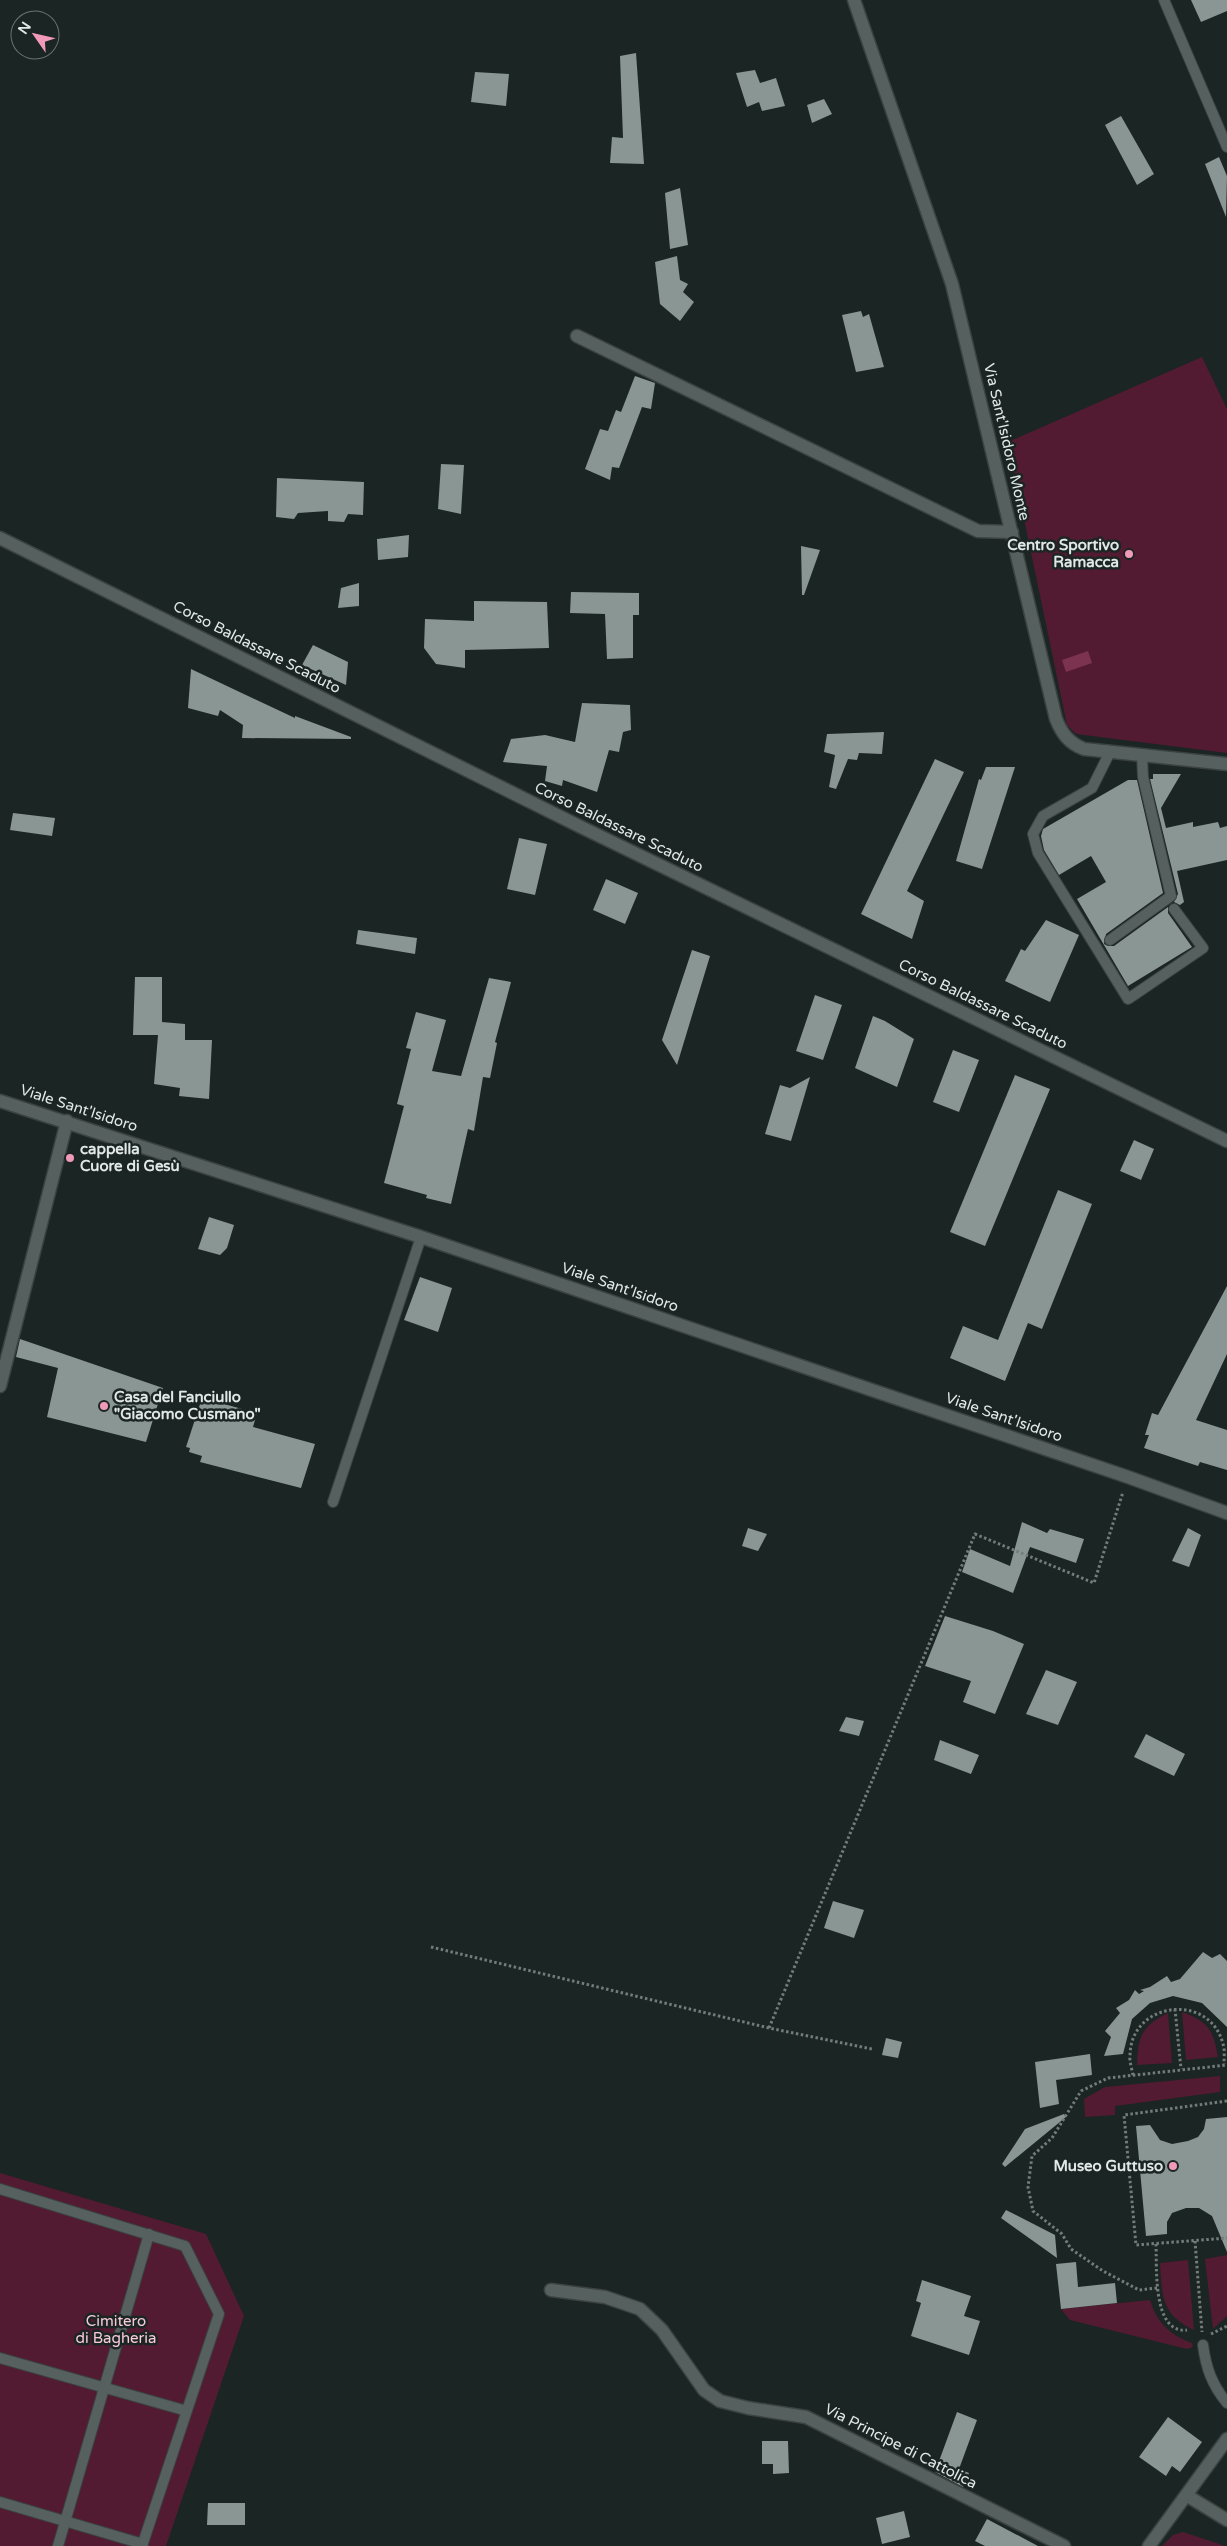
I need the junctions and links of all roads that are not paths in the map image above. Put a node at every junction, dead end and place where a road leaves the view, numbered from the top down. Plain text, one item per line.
1 (854, 0) edge
2 (1164, 0) edge
3 (1227, 147) edge
4 (577, 336) dead end
5 (1012, 532) junction
6 (0, 538) edge
7 (1110, 752) junction
8 (1142, 755) junction
9 (1227, 764) edge
10 (1175, 913) dead end
11 (1110, 940) dead end
12 (0, 1101) edge
13 (67, 1121) junction
14 (1227, 1141) edge
15 (420, 1237) junction
16 (0, 1386) edge
17 (333, 1502) dead end
18 (1227, 1513) edge
19 (0, 2189) edge
20 (148, 2234) junction
21 (551, 2290) dead end
22 (1203, 2340) road end
23 (0, 2358) edge
24 (104, 2387) junction
25 (1227, 2402) edge
26 (187, 2411) junction
27 (1227, 2438) edge
28 (1186, 2495) junction
29 (0, 2502) edge
30 (1227, 2520) edge
31 (65, 2521) junction
32 (142, 2545) edge
33 (58, 2546) edge
34 (1064, 2546) edge
35 (1149, 2546) edge

1 - 5 street, Via Sant'Isidoro Monte
2 - 3 lane
4 - 5 street
5 - 7 street, Via Sant'Isidoro Monte
6 - 14 street, Corso Baldassare Scaduto
7 - 8 street, Via Sant'Isidoro Monte
7 - 10 lane
8 - 9 street, Via Sant'Isidoro Monte
8 - 11 lane
12 - 13 street, Viale Sant'Isidoro
13 - 15 street, Viale Sant'Isidoro
13 - 16 street
15 - 17 lane
15 - 18 street, Viale Sant'Isidoro
19 - 20 lane
20 - 24 lane
20 - 26 lane
21 - 34 street, Via Principe di Cattolica
22 - 25 lane
23 - 24 lane
24 - 26 lane
24 - 31 lane
26 - 32 lane
27 - 28 street
28 - 30 street
28 - 35 street
29 - 31 lane
31 - 32 lane
31 - 33 lane

